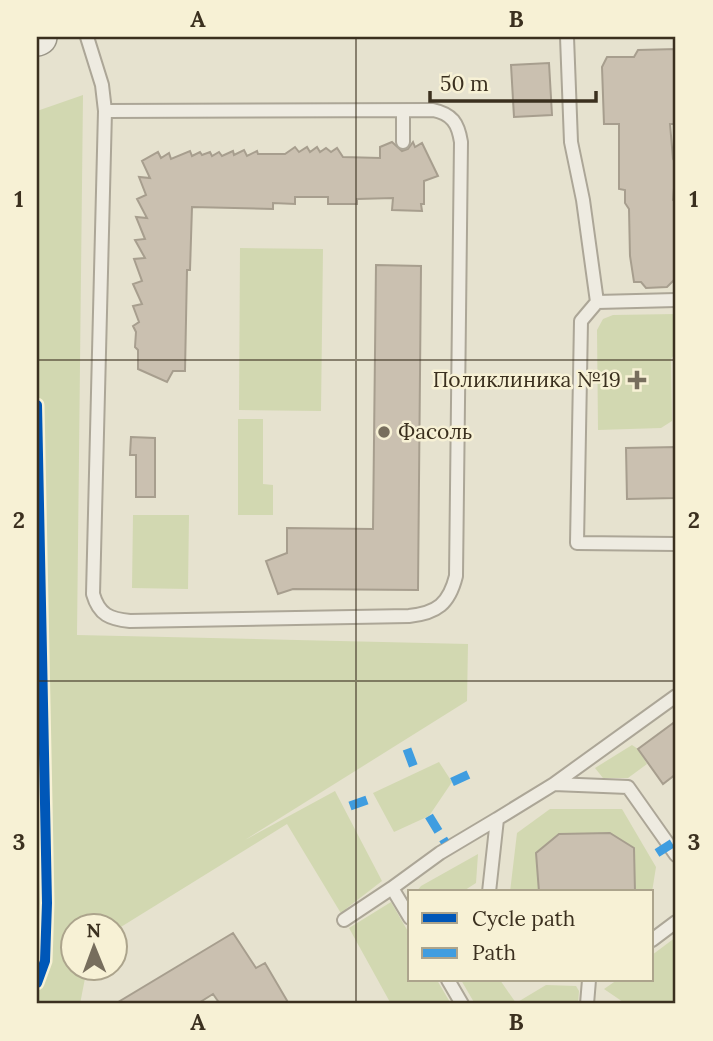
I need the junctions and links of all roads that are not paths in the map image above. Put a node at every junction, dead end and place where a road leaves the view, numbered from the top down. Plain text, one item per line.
1 (87, 37) edge
2 (567, 37) edge
3 (105, 111) junction
4 (403, 111) junction
5 (403, 142) dead end
6 (676, 300) edge
7 (597, 302) junction
8 (676, 544) edge
9 (676, 696) edge
10 (554, 784) junction
11 (497, 819) junction
12 (676, 855) edge
13 (392, 888) junction
14 (489, 890) edge
15 (408, 915) edge
16 (344, 920) dead end
17 (676, 922) edge
18 (654, 938) edge
19 (449, 982) edge
20 (589, 982) edge
21 (462, 1004) edge
22 (587, 1004) edge

1 - 3 lane
2 - 7 lane
3 - 4 lane
3 - 4 lane
4 - 5 lane
6 - 7 lane
7 - 8 lane
9 - 10 lane
10 - 11 lane
10 - 12 lane
11 - 13 lane
11 - 14 lane
13 - 15 lane
13 - 16 lane
17 - 18 lane
19 - 21 lane
20 - 22 lane

